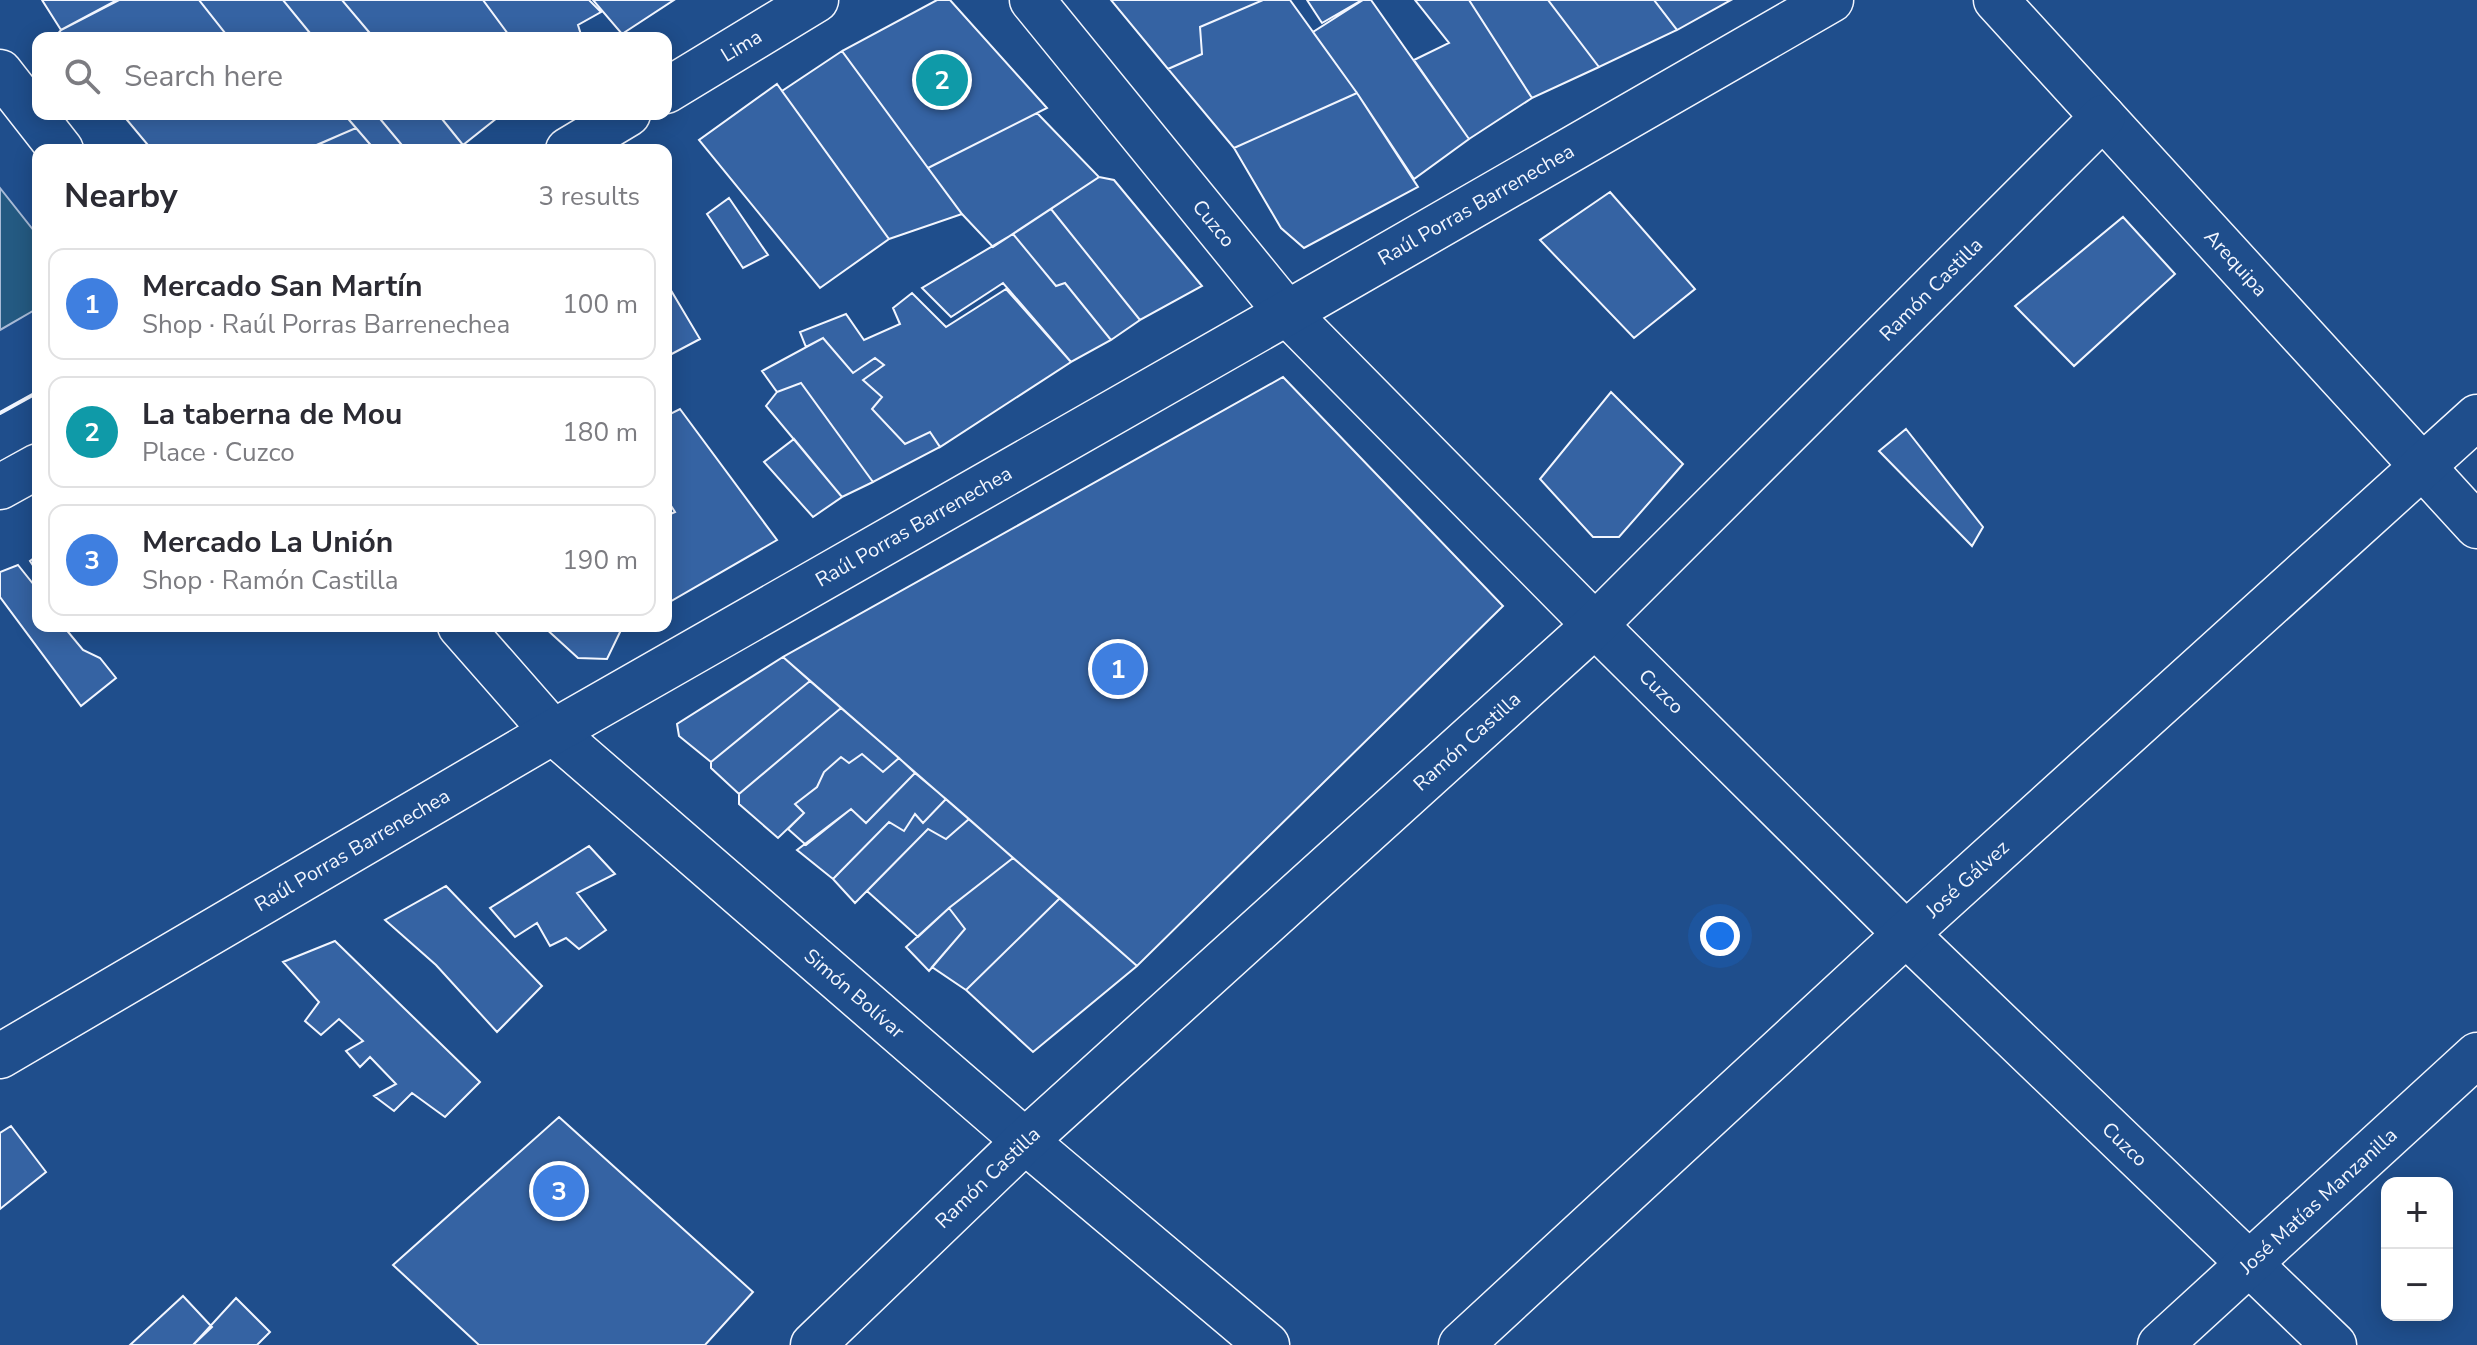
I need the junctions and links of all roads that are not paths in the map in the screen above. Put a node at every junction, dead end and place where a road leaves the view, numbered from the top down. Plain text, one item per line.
1 (816, 0) edge
2 (1032, 0) edge
3 (1831, 0) edge
4 (1996, 0) edge
5 (0, 72) edge
6 (672, 87) edge
7 (32, 113) edge
8 (2103, 117) junction
9 (38, 120) edge
10 (618, 120) edge
11 (56, 144) edge
12 (578, 144) edge
13 (1287, 313) junction
14 (2477, 417) edge
15 (2422, 468) junction
16 (32, 469) edge
17 (0, 487) edge
18 (2477, 526) edge
19 (1595, 625) junction
20 (465, 632) edge
21 (553, 732) junction
22 (1906, 934) junction
23 (2477, 1055) edge
24 (0, 1056) edge
25 (1025, 1141) junction
26 (2250, 1264) junction
27 (813, 1345) edge
28 (1267, 1345) edge
29 (1461, 1345) edge
30 (2160, 1345) edge
31 (2334, 1345) edge

1 - 6 street, Lima
2 - 13 street, Cuzco
3 - 13 street, Raúl Porras Barrenechea
4 - 8 street, Arequipa
5 - 7 street
8 - 15 street, Arequipa
8 - 19 street, Ramón Castilla
9 - 11 street
10 - 12 street
13 - 19 street, Cuzco
13 - 21 street, Raúl Porras Barrenechea
14 - 15 street, José Gálvez
15 - 18 street, Arequipa
15 - 22 street, José Gálvez
16 - 17 street
19 - 22 street, Cuzco
19 - 25 street, Ramón Castilla
20 - 21 street, Simón Bolívar
21 - 24 street, Raúl Porras Barrenechea
21 - 25 street, Simón Bolívar
22 - 26 street, Cuzco
22 - 29 street, José Gálvez
23 - 26 street, José Matías Manzanilla
25 - 27 street, Ramón Castilla
25 - 28 street, Simón Bolívar
26 - 30 street, José Matías Manzanilla
26 - 31 street, Cuzco

